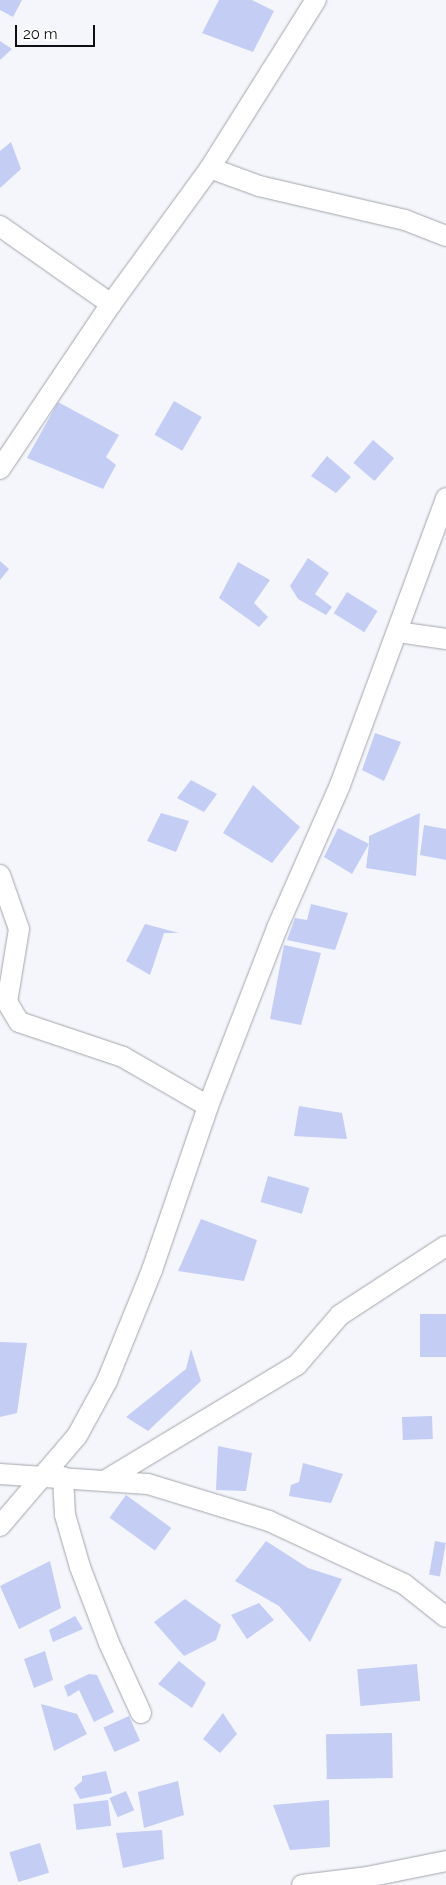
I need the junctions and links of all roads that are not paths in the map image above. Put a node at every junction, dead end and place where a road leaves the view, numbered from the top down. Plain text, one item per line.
1 (316, 0) edge
2 (210, 168) junction
3 (0, 226) edge
4 (446, 236) edge
5 (111, 304) junction
6 (0, 469) edge
7 (446, 498) edge
8 (398, 632) junction
9 (446, 639) edge
10 (0, 874) edge
11 (208, 1106) junction
12 (446, 1246) edge
13 (0, 1474) edge
14 (54, 1477) junction
15 (106, 1480) junction
16 (0, 1526) edge
17 (446, 1617) edge
18 (141, 1713) dead end
19 (446, 1861) edge
20 (302, 1885) edge

1 - 2 street
2 - 4 street
2 - 5 street
3 - 5 street
5 - 6 street
7 - 8 street
8 - 9 street
8 - 11 street
10 - 11 street
11 - 14 street
12 - 15 street
13 - 14 street
14 - 15 street
14 - 16 street
14 - 18 street
15 - 17 street
19 - 20 street

